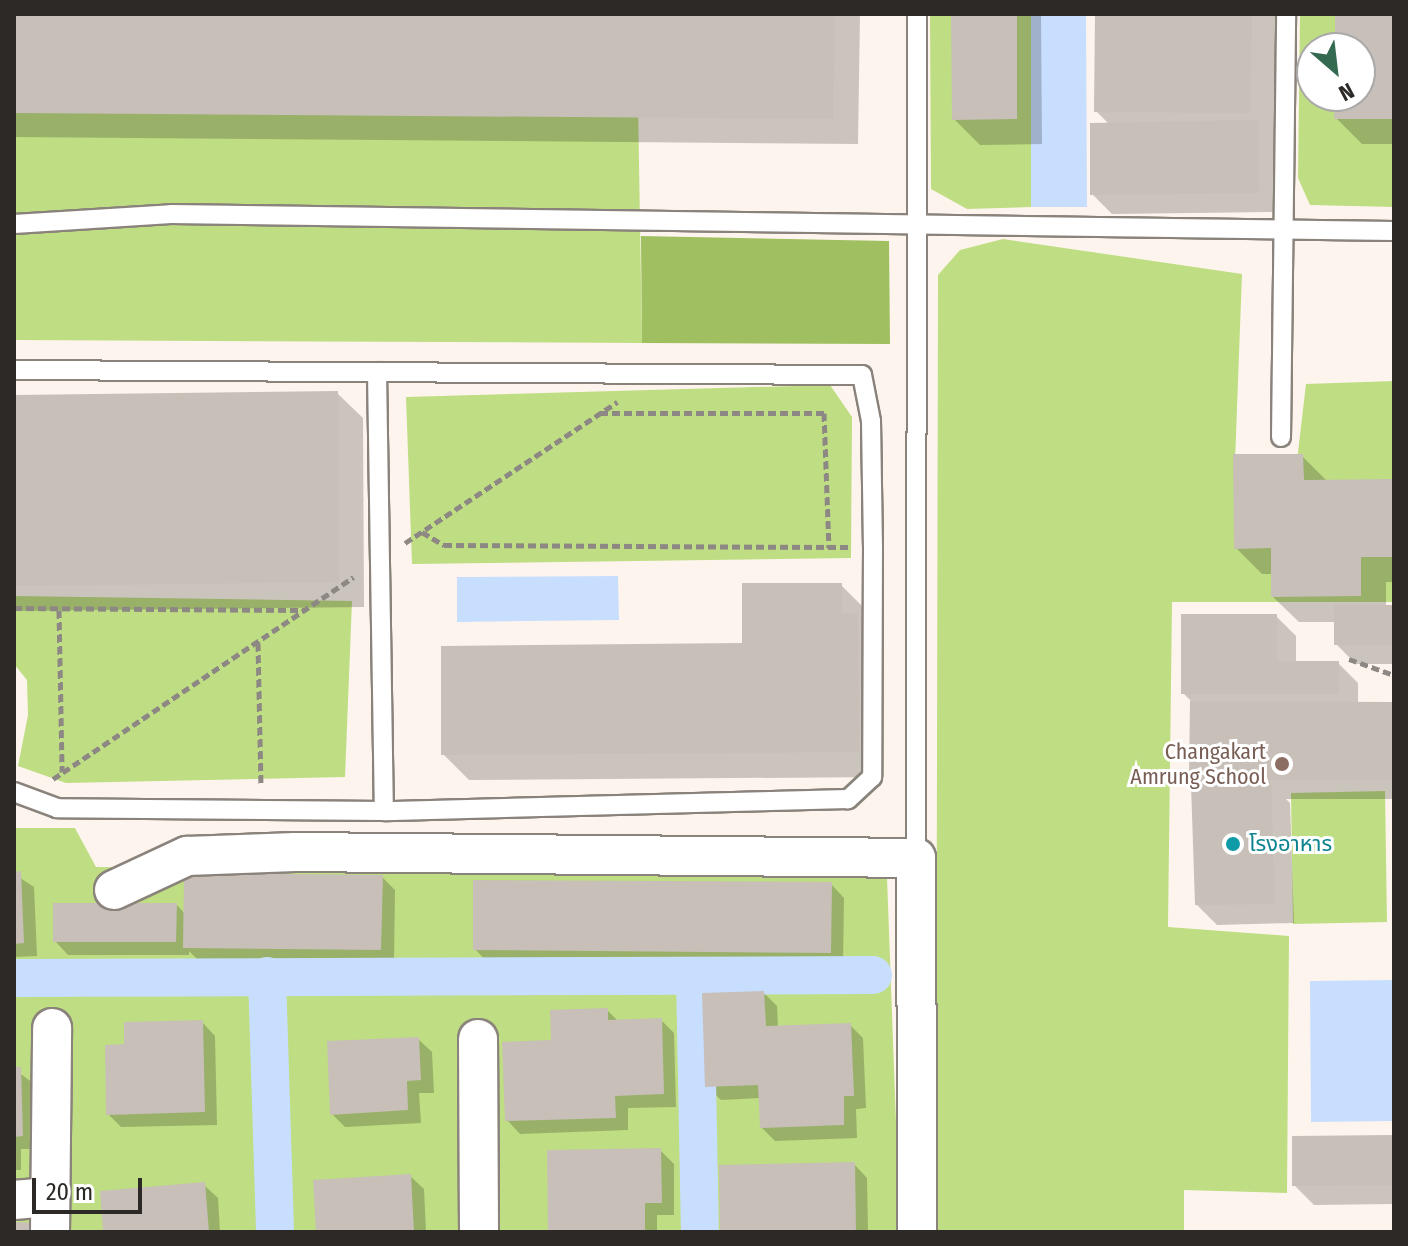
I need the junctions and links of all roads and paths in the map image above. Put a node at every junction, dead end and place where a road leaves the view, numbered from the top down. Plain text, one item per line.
1 (917, 14) edge
2 (1286, 14) edge
3 (14, 224) edge
4 (917, 226) junction
5 (1284, 229) junction
6 (1394, 231) edge
7 (14, 370) edge
8 (377, 372) junction
9 (657, 374) junction
10 (600, 413) junction
11 (1281, 437) dead end
12 (422, 532) junction
13 (873, 546) junction
14 (829, 548) junction
15 (380, 560) junction
16 (14, 608) edge
17 (59, 610) junction
18 (305, 610) junction
19 (258, 642) junction
20 (1349, 659) dead end
21 (1394, 675) edge
22 (62, 773) junction
23 (20, 794) edge
24 (261, 810) junction
25 (384, 811) junction
26 (916, 858) junction
27 (114, 890) dead end
28 (52, 1028) dead end
29 (478, 1039) dead end
30 (38, 1210) edge
31 (479, 1232) edge
32 (917, 1232) edge

1 - 4 lane
2 - 5 lane
3 - 4 lane
4 - 5 lane
4 - 26 lane
5 - 6 lane
5 - 11 lane
7 - 8 lane
8 - 9 lane
8 - 15 lane
9 - 10 path
9 - 13 lane
10 - 12 path
10 - 14 path
12 - 14 path
12 - 15 path
13 - 14 path
13 - 25 lane
15 - 18 path
15 - 25 lane
16 - 17 path
17 - 18 path
17 - 22 path
18 - 19 path
19 - 22 path
19 - 24 path
20 - 21 path
22 - 23 path
23 - 24 lane
24 - 25 lane
26 - 27 street
26 - 32 street
28 - 30 street
29 - 31 street

